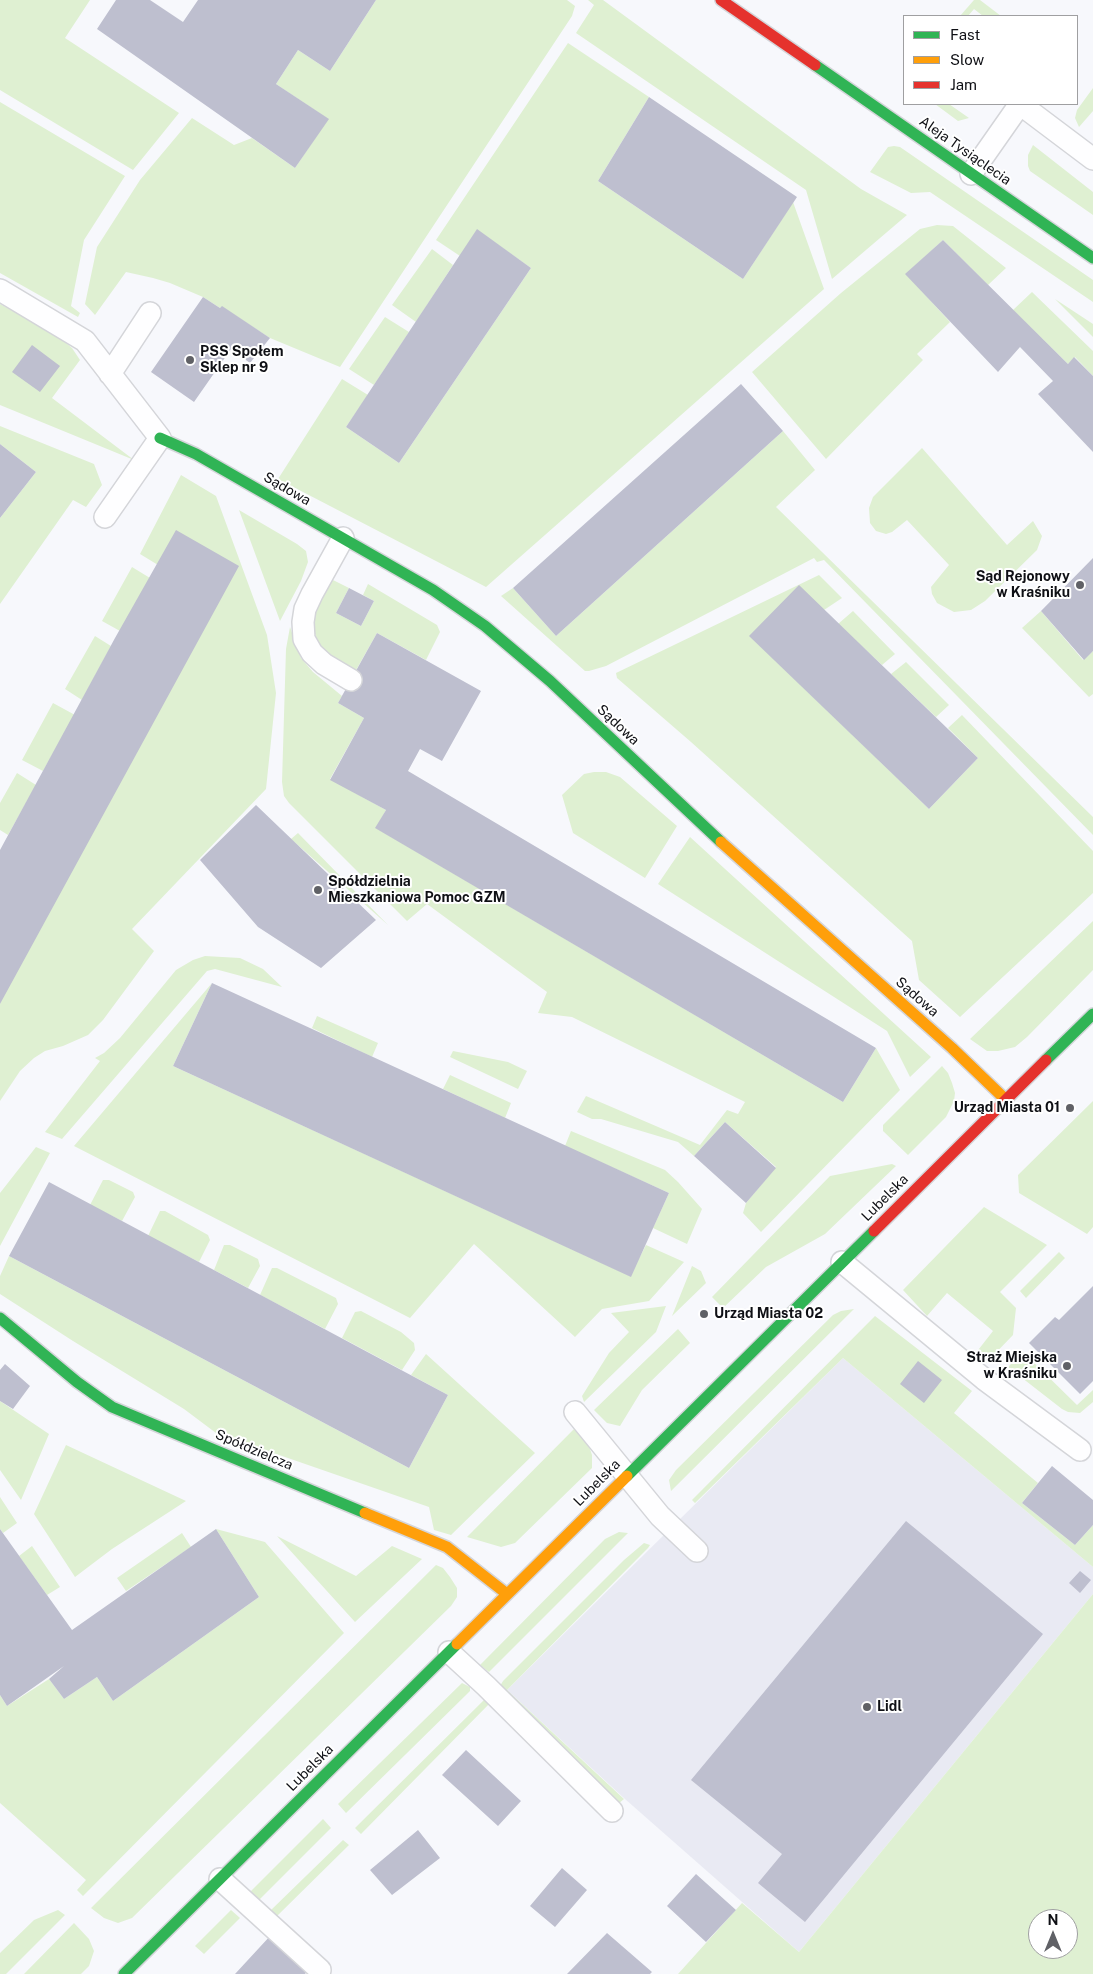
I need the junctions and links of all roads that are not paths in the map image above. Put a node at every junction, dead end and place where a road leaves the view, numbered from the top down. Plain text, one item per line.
1 (721, 0) edge
2 (1019, 105) edge
3 (1021, 105) edge
4 (1093, 159) edge
5 (971, 174) junction
6 (1093, 258) edge
7 (0, 290) edge
8 (150, 313) dead end
9 (110, 374) junction
10 (160, 438) junction
11 (104, 517) dead end
12 (343, 538) junction
13 (350, 680) dead end
14 (1093, 1014) edge
15 (1006, 1100) junction
16 (842, 1262) junction
17 (0, 1318) edge
18 (575, 1412) dead end
19 (1080, 1450) dead end
20 (626, 1475) junction
21 (697, 1551) dead end
22 (507, 1594) junction
23 (449, 1652) junction
24 (612, 1811) dead end
25 (220, 1879) junction
26 (320, 1970) dead end
27 (124, 1974) edge

1 - 5 street, Aleja Tysiąclecia
2 - 5 lane
3 - 4 lane
5 - 6 street, Aleja Tysiąclecia
7 - 9 lane
8 - 9 lane
9 - 10 lane
10 - 11 lane
10 - 12 street, Sądowa
12 - 13 lane
12 - 15 street, Sądowa
14 - 15 street, Lubelska
15 - 16 street, Lubelska
16 - 19 lane
16 - 20 street, Lubelska
17 - 22 street, Spółdzielcza
18 - 20 lane
20 - 21 lane
20 - 22 street, Lubelska
22 - 23 street, Lubelska
23 - 24 lane
23 - 25 street, Lubelska
25 - 26 lane
25 - 27 street, Lubelska

